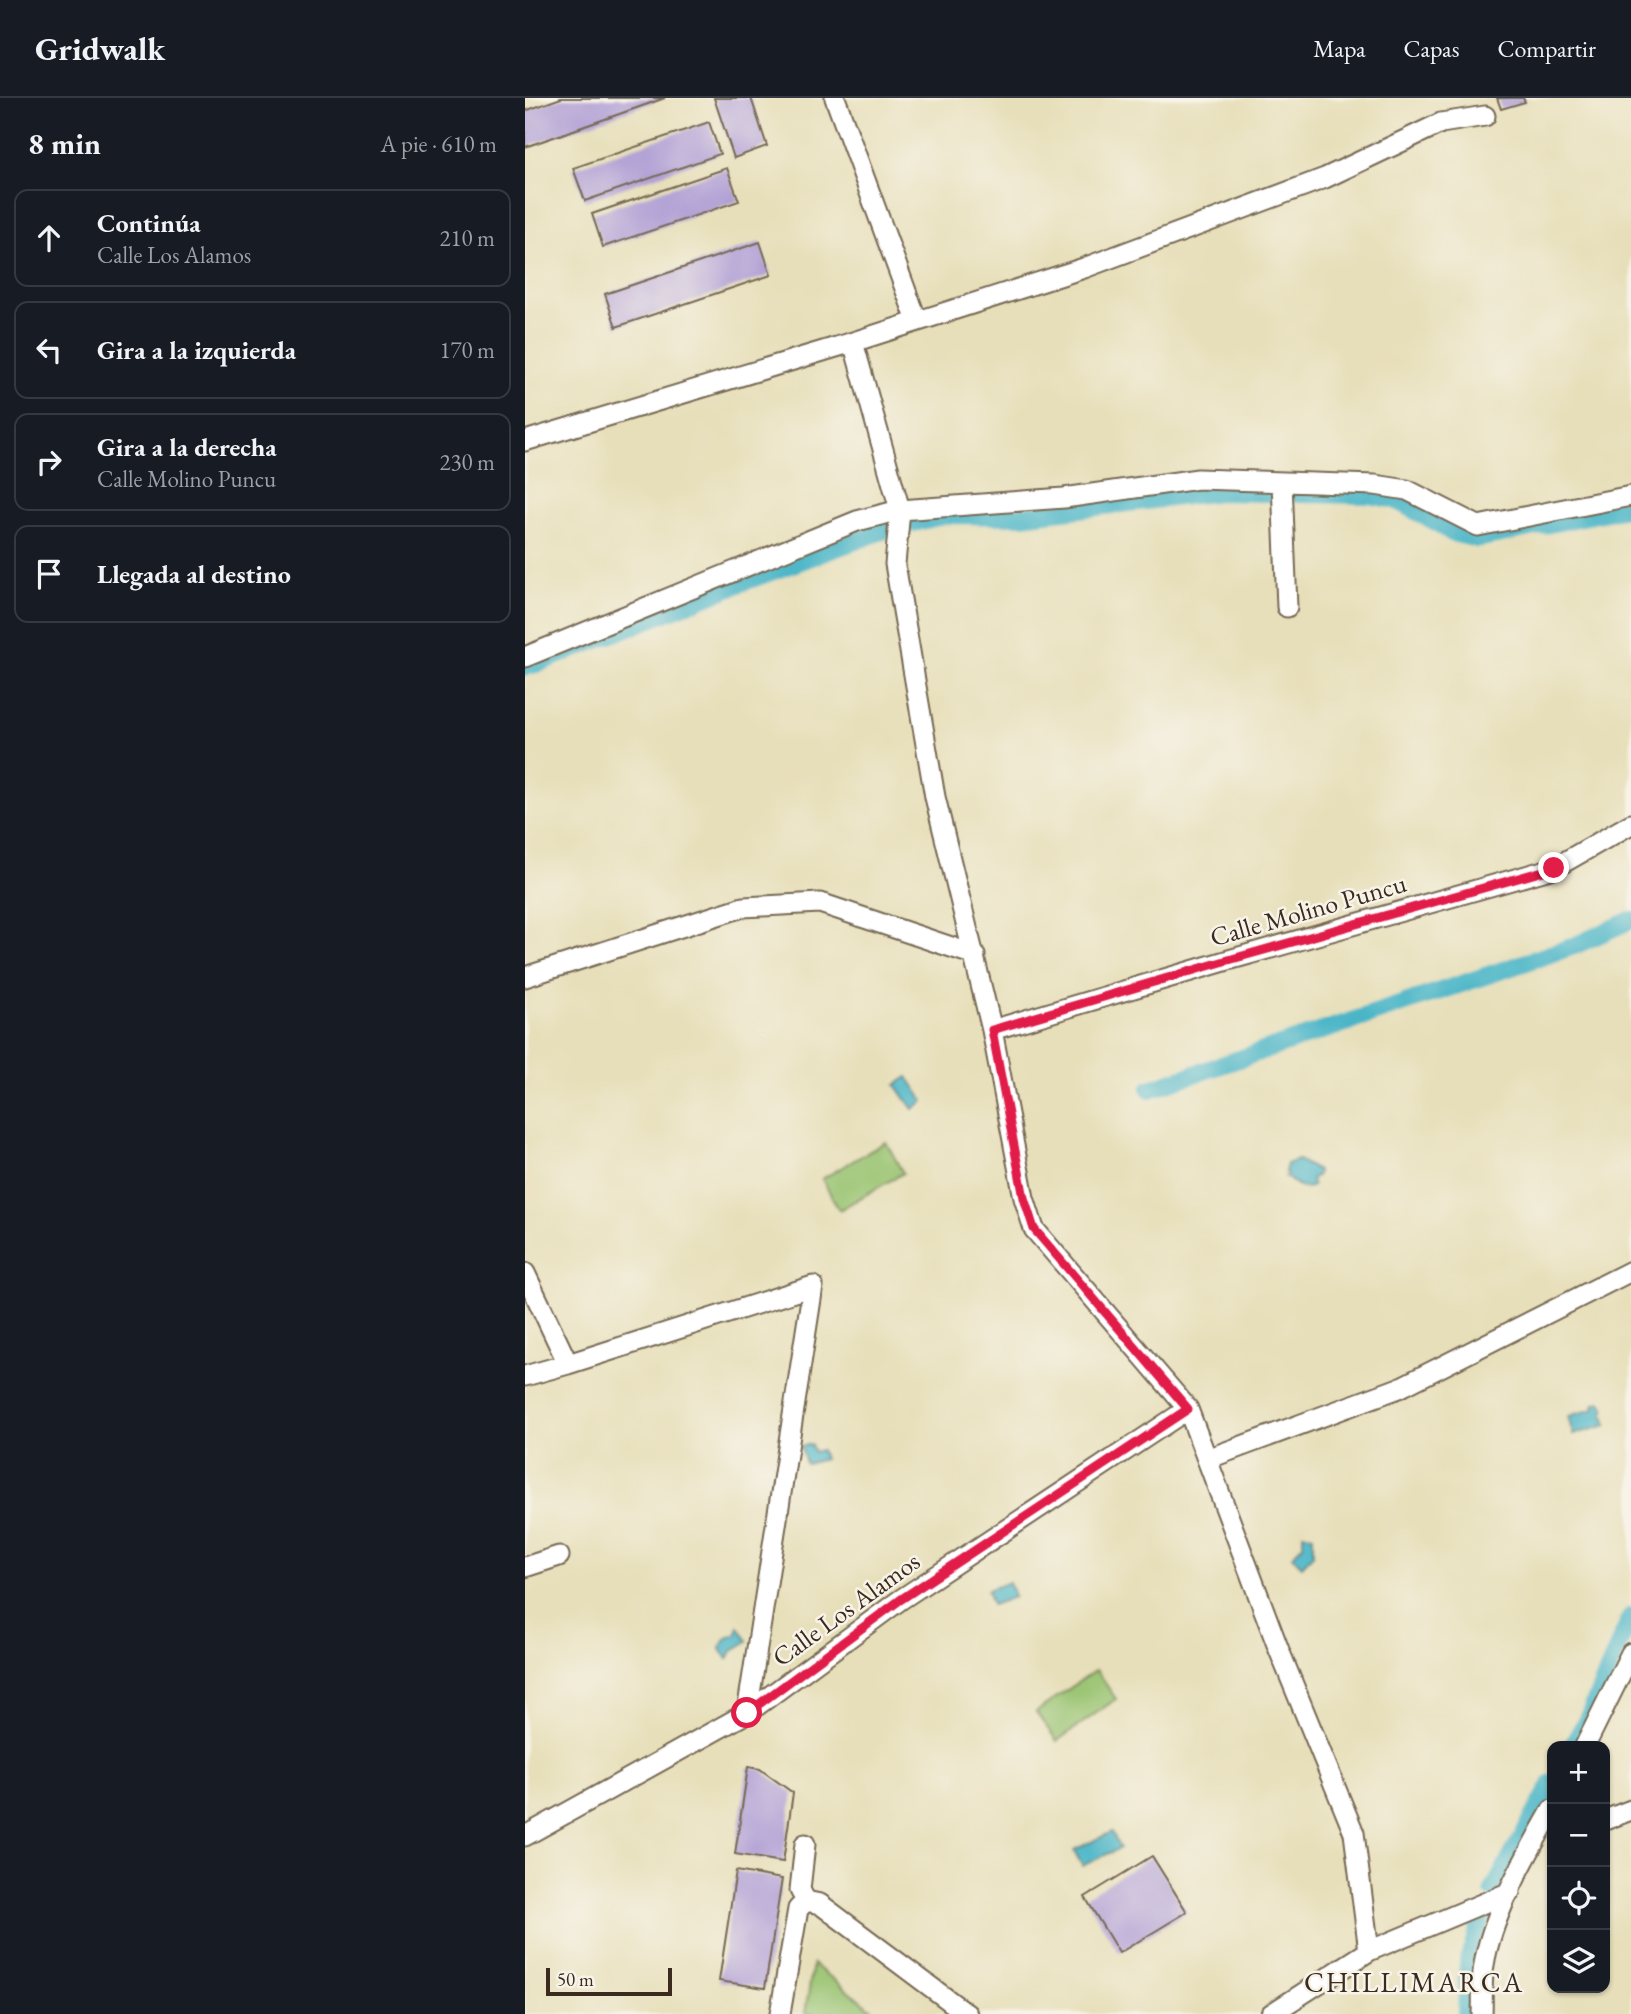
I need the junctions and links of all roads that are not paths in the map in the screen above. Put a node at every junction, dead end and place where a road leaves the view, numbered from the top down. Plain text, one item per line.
1 (835, 98) edge
2 (1485, 116) dead end
3 (917, 321) junction
4 (853, 342) junction
5 (525, 441) edge
6 (1282, 482) junction
7 (1631, 496) edge
8 (900, 510) junction
9 (1287, 607) dead end
10 (525, 657) edge
11 (1631, 824) edge
12 (975, 955) junction
13 (525, 977) edge
14 (992, 1030) junction
15 (1631, 1270) edge
16 (525, 1273) edge
17 (568, 1364) junction
18 (525, 1376) edge
19 (1188, 1409) junction
20 (1207, 1459) junction
21 (559, 1556) dead end
22 (525, 1567) edge
23 (1631, 1653) edge
24 (747, 1713) junction
25 (1587, 1741) edge
26 (1631, 1810) edge
27 (1610, 1818) edge
28 (1547, 1819) edge
29 (525, 1836) edge
30 (1547, 1842) edge
31 (805, 1844) dead end
32 (1531, 1849) junction
33 (1510, 1892) junction
34 (806, 1901) junction
35 (1369, 1951) junction
36 (780, 2014) edge
37 (967, 2014) edge
38 (1271, 2014) edge
39 (1482, 2014) edge

1 - 3 street
2 - 3 street
3 - 4 street
4 - 5 street
4 - 8 street
6 - 7 street
6 - 8 street
6 - 9 street
8 - 10 street
8 - 12 street
11 - 14 street, Calle Molino Puncu
12 - 13 street
12 - 14 street
14 - 19 street
15 - 20 street
16 - 17 street
17 - 18 street
17 - 24 street
19 - 20 street
19 - 24 street, Calle Los Alamos
20 - 35 street
21 - 22 street
23 - 25 street
24 - 29 street, Calle Los Alamos
26 - 27 street
28 - 32 street
30 - 32 street
31 - 34 street
32 - 33 street
33 - 35 street
33 - 39 street
34 - 36 street
34 - 37 street
35 - 38 street

